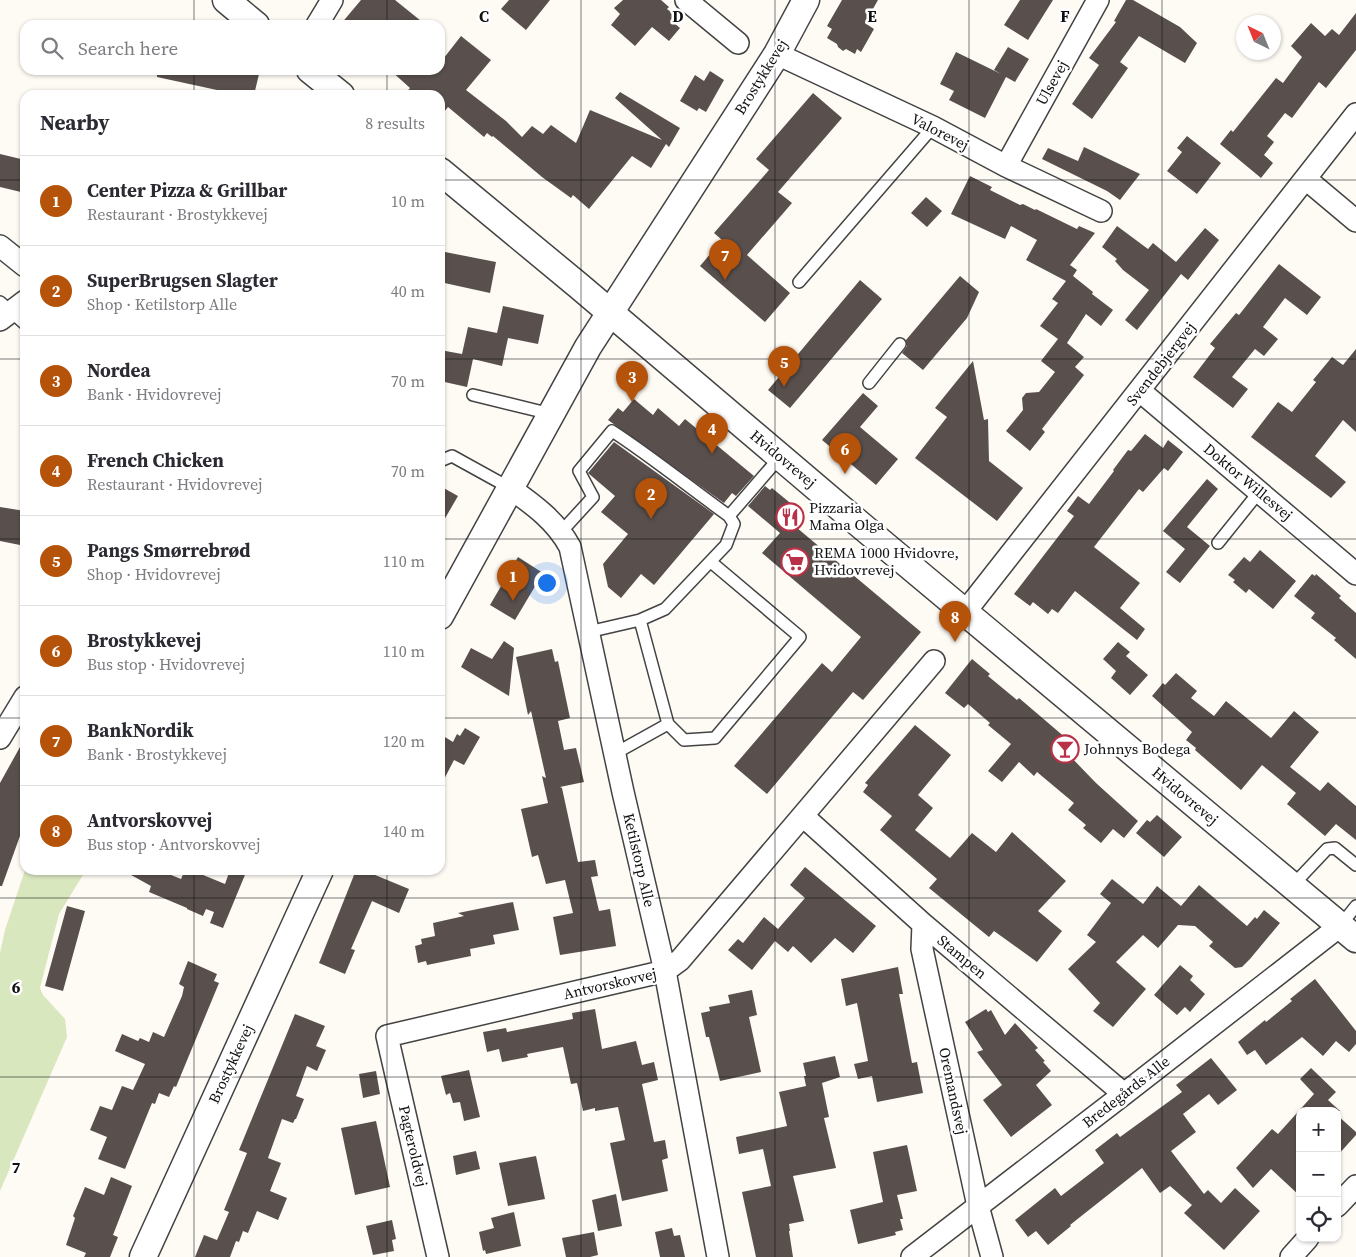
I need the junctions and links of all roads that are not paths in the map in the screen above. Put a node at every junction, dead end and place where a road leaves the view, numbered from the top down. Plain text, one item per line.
1 (226, 0) edge
2 (332, 0) edge
3 (686, 0) edge
4 (806, 0) edge
5 (1098, 0) edge
6 (250, 20) edge
7 (320, 20) edge
8 (738, 44) dead end
9 (777, 54) junction
10 (1356, 114) edge
11 (933, 128) junction
12 (1006, 166) junction
13 (445, 175) edge
14 (1306, 178) junction
15 (1101, 212) dead end
16 (1356, 221) edge
17 (0, 246) edge
18 (20, 262) edge
19 (799, 282) dead end
20 (610, 312) junction
21 (900, 344) dead end
22 (869, 383) dead end
23 (1140, 391) junction
24 (473, 395) dead end
25 (551, 414) junction
26 (780, 457) junction
27 (445, 459) edge
28 (510, 488) junction
29 (1259, 492) junction
30 (729, 516) junction
31 (561, 532) junction
32 (1218, 543) dead end
33 (711, 562) junction
34 (1356, 574) edge
35 (445, 607) edge
36 (965, 612) junction
37 (640, 620) junction
38 (588, 632) junction
39 (934, 661) dead end
40 (20, 705) edge
41 (668, 724) junction
42 (0, 738) edge
43 (614, 754) junction
44 (803, 816) junction
45 (1356, 865) edge
46 (318, 875) edge
47 (1292, 886) junction
48 (1356, 906) edge
49 (923, 924) junction
50 (1348, 933) edge
51 (665, 971) junction
52 (387, 1036) joint
53 (1124, 1094) junction
54 (1356, 1186) edge
55 (1341, 1202) edge
56 (978, 1206) junction
57 (1304, 1242) edge
58 (143, 1257) edge
59 (438, 1257) edge
60 (718, 1257) edge
61 (912, 1257) edge
62 (992, 1257) edge
63 (1291, 1257) edge

1 - 6 street
2 - 7 street
3 - 8 street
4 - 9 street, Brostykkevej
5 - 12 street, Ulsevej
9 - 11 street, Valorevej
9 - 20 street, Brostykkevej
10 - 14 street, Svendebjergvej
11 - 12 street, Valorevej
11 - 19 lane
12 - 15 street, Valorevej
13 - 20 street, Hvidovrevej
14 - 16 street
14 - 23 street, Svendebjergvej
17 - 18 street
20 - 25 street, Brostykkevej
20 - 26 street, Hvidovrevej
21 - 22 lane
23 - 29 street, Doktor Willesvej
23 - 36 street, Svendebjergvej
24 - 25 lane
25 - 28 street, Brostykkevej
26 - 30 lane
26 - 36 street, Hvidovrevej
27 - 28 lane
28 - 31 street, Ketilstorp Alle
28 - 35 street, Brostykkevej
29 - 32 lane
29 - 34 street, Doktor Willesvej
30 - 31 lane
30 - 33 lane
31 - 38 street, Ketilstorp Alle
33 - 37 lane
33 - 41 lane
36 - 47 street, Hvidovrevej
37 - 38 lane
37 - 41 lane
38 - 43 street, Ketilstorp Alle
39 - 44 street, Antvorskovvej
40 - 42 street
41 - 43 lane
43 - 51 street, Ketilstorp Alle
44 - 49 street, Stampen
44 - 51 street, Antvorskovvej
45 - 47 lane
46 - 58 street, Brostykkevej
47 - 50 street, Hvidovrevej
48 - 50 lane
49 - 53 street, Stampen
49 - 56 street, Oremandsvej
50 - 53 street, Bredegårds Alle
51 - 52 street, Antvorskovvej
51 - 60 street, Ketilstorp Alle
52 - 59 street, Pagteroldvej
53 - 56 street, Bredegårds Alle
54 - 55 street
56 - 61 street, Bredegårds Alle
56 - 62 street, Oremandsvej
57 - 63 street

